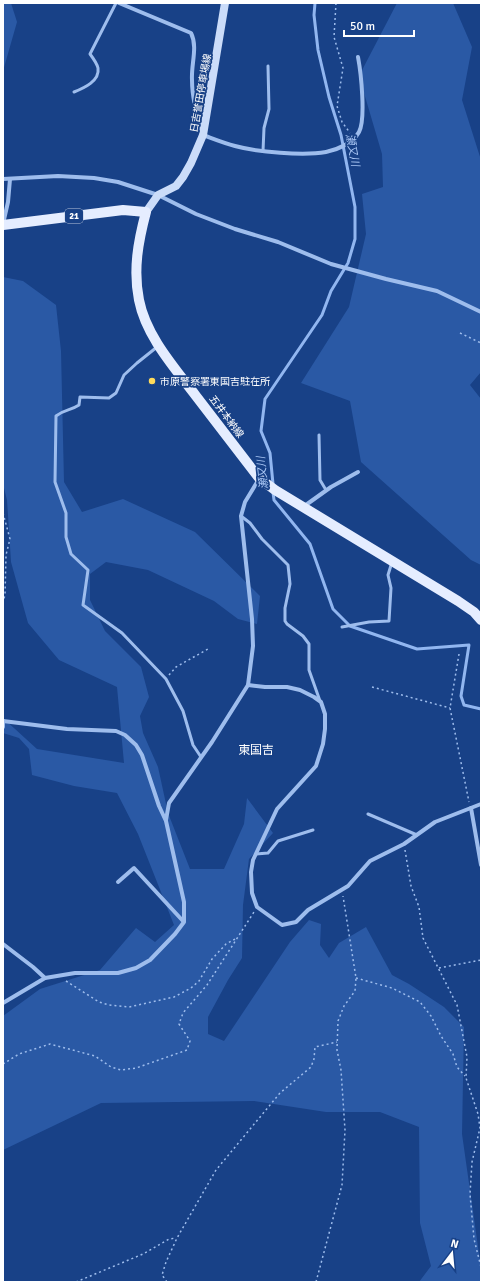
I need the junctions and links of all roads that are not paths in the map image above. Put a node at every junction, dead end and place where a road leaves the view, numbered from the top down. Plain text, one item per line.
1 (117, 3) edge
2 (225, 3) edge
3 (358, 57) dead end
4 (268, 66) dead end
5 (74, 92) dead end
6 (203, 135) junction
7 (263, 151) junction
8 (3, 179) edge
9 (10, 179) junction
10 (158, 194) junction
11 (146, 212) junction
12 (3, 225) edge
13 (481, 312) edge
14 (159, 345) junction
15 (319, 435) dead end
16 (358, 472) dead end
17 (259, 478) junction
18 (326, 490) junction
19 (303, 507) junction
20 (241, 516) junction
21 (392, 561) junction
22 (481, 620) edge
23 (342, 627) dead end
24 (248, 685) junction
25 (321, 702) junction
26 (3, 721) edge
27 (3, 727) edge
28 (201, 757) junction
29 (481, 804) edge
30 (471, 808) junction
31 (368, 814) dead end
32 (166, 821) junction
33 (313, 830) dead end
34 (417, 834) junction
35 (256, 854) junction
36 (481, 865) edge
37 (118, 882) dead end
38 (184, 922) junction
39 (3, 944) edge
40 (45, 978) junction
41 (3, 1004) edge

1 - 5 lane
1 - 6 street
2 - 6 main road, 日吉誉田停車場線
3 - 7 street
4 - 7 lane
6 - 7 street
6 - 10 main road, 日吉誉田停車場線
8 - 9 street
9 - 10 street
9 - 12 street
10 - 11 main road
10 - 13 street
11 - 12 main road, 21
11 - 14 main road, 五井本納線
14 - 17 main road, 五井本納線
14 - 28 lane
15 - 18 lane
16 - 18 street
17 - 19 main road, 五井本納線
17 - 20 street
18 - 19 street
19 - 21 main road, 五井本納線
20 - 24 street
20 - 25 lane
21 - 22 main road, 五井本納線
21 - 23 lane
24 - 25 street
24 - 28 street
25 - 35 street
26 - 27 street
26 - 32 street
28 - 32 street
29 - 30 street
30 - 34 street
30 - 36 street
31 - 34 lane
32 - 38 street
33 - 35 lane
34 - 35 street
37 - 38 street
38 - 40 street
39 - 40 street
40 - 41 street

